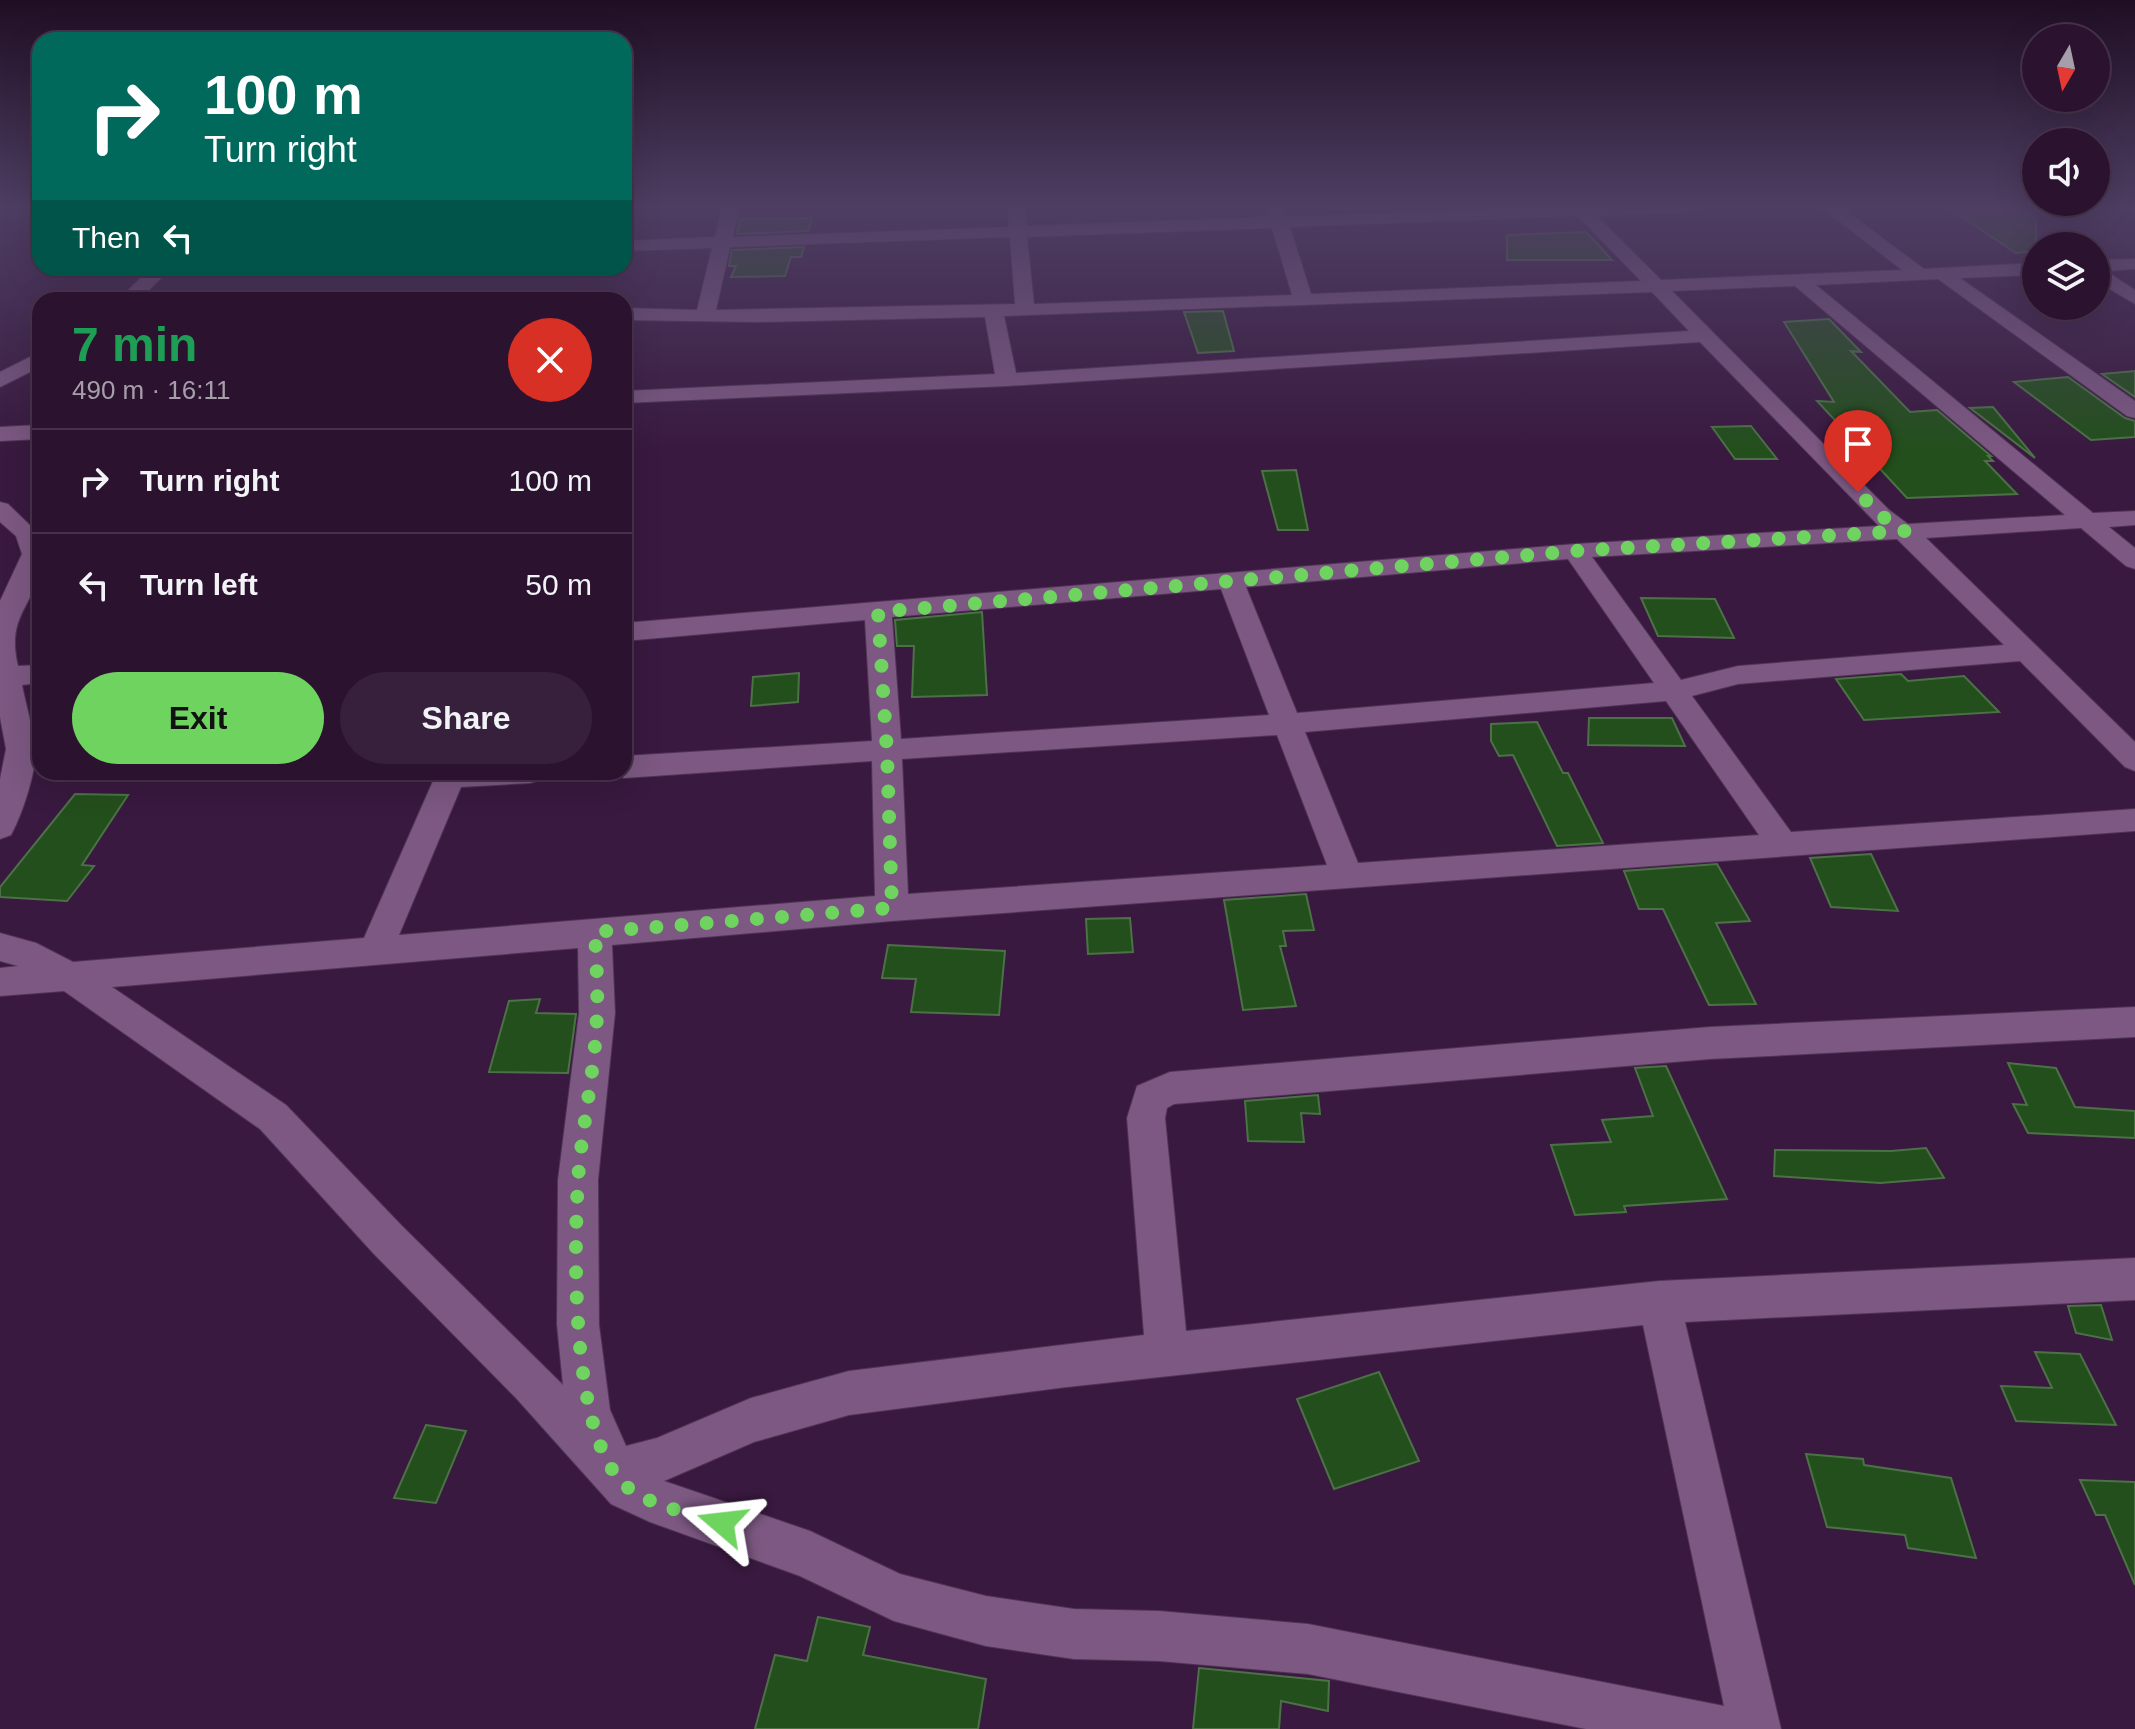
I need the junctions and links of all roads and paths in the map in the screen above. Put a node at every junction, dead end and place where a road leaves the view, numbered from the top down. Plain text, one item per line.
1 (712, 288) edge
2 (1023, 288) edge
3 (1299, 288) edge
4 (1572, 288) edge
5 (1656, 288) edge
6 (1808, 288) edge
7 (1962, 288) edge
8 (1303, 300) junction
9 (1025, 309) junction
10 (993, 310) junction
11 (632, 314) edge
12 (705, 316) junction
13 (1704, 336) junction
14 (32, 363) edge
15 (1007, 380) junction
16 (0, 381) edge
17 (632, 397) edge
18 (2135, 411) edge
19 (32, 432) edge
20 (0, 434) edge
21 (0, 509) edge
22 (2135, 518) edge
23 (2087, 521) junction
24 (1905, 531) junction
25 (32, 548) edge
26 (1575, 551) junction
27 (32, 558) edge
28 (2135, 561) edge
29 (1230, 580) junction
30 (878, 612) junction
31 (632, 631) edge
32 (2026, 652) junction
33 (32, 675) edge
34 (4, 677) edge
35 (1674, 691) junction
36 (1287, 724) junction
37 (887, 752) junction
38 (2135, 760) edge
39 (632, 767) edge
40 (448, 780) edge
41 (2135, 820) edge
42 (0, 827) edge
43 (1783, 845) junction
44 (1347, 876) junction
45 (892, 908) junction
46 (595, 932) junction
47 (0, 947) edge
48 (376, 950) junction
49 (69, 976) junction
50 (0, 982) edge
51 (2135, 1022) edge
52 (2135, 1279) edge
53 (1659, 1302) junction
54 (1167, 1354) junction
55 (614, 1472) junction
56 (1717, 1729) edge
57 (1755, 1729) edge

1 - 12 street
2 - 9 street
3 - 8 street
4 - 8 street
5 - 13 street
6 - 23 street
7 - 18 street
8 - 9 street
9 - 10 street
10 - 12 street
10 - 15 street
11 - 12 street
13 - 15 street
13 - 24 street
14 - 16 street
15 - 17 street
19 - 20 street
21 - 25 street
22 - 23 street
23 - 24 street
23 - 28 street
24 - 26 street
24 - 32 street
26 - 29 street
26 - 35 street
27 - 34 street
29 - 30 street
29 - 36 street
30 - 31 street
30 - 37 street
32 - 35 street
32 - 38 street
33 - 34 street
34 - 42 street
35 - 36 street
35 - 43 street
36 - 37 street
36 - 44 street
37 - 39 street
37 - 45 street
40 - 48 street
41 - 43 street
43 - 44 street
44 - 45 street
45 - 46 street
46 - 48 street
46 - 55 street
47 - 49 street
48 - 49 street
49 - 50 street
49 - 55 street
51 - 54 street
52 - 53 street
53 - 54 street
53 - 57 street
54 - 55 street
55 - 56 street

